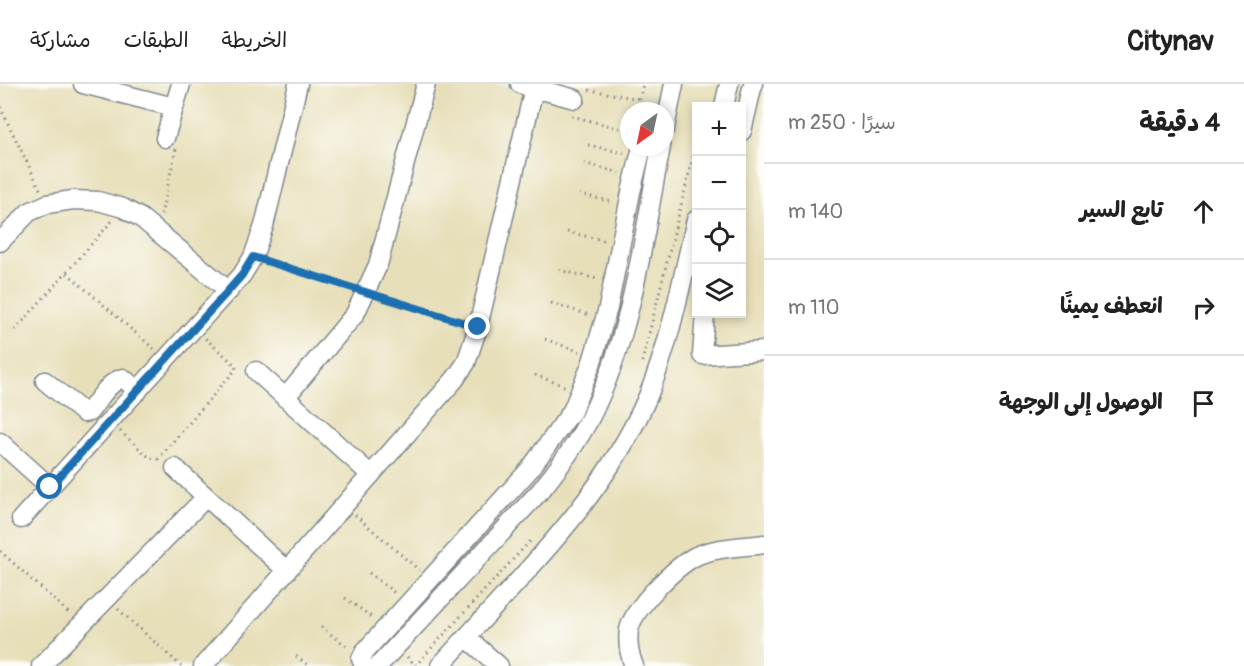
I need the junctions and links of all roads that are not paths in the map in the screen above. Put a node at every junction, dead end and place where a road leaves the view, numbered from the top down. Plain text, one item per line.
1 (83, 84) edge
2 (181, 84) edge
3 (298, 84) edge
4 (426, 84) edge
5 (674, 84) edge
6 (729, 84) edge
7 (753, 84) edge
8 (527, 86) edge
9 (575, 99) road end
10 (666, 102) edge
11 (725, 102) edge
12 (174, 107) junction
13 (746, 111) edge
14 (165, 138) road end
15 (640, 156) edge
16 (659, 156) edge
17 (692, 237) edge
18 (0, 242) edge
19 (228, 291) junction
20 (705, 318) edge
21 (764, 351) edge
22 (256, 371) dead end
23 (45, 381) dead end
24 (138, 391) junction
25 (285, 398) junction
26 (0, 442) edge
27 (175, 468) dead end
28 (371, 475) junction
29 (50, 487) junction
30 (206, 497) junction
31 (21, 519) dead end
32 (764, 544) edge
33 (287, 571) junction
34 (462, 641) junction
35 (359, 659) edge
36 (41, 666) edge
37 (203, 666) edge
38 (378, 666) edge
39 (440, 666) edge
40 (482, 666) edge
41 (499, 666) edge
42 (634, 666) edge

1 - 12 street
2 - 12 street
3 - 19 street
4 - 25 street
5 - 10 street
6 - 11 street
7 - 13 street
8 - 9 street
8 - 28 street
12 - 14 street
15 - 35 street
16 - 38 street
17 - 34 street
18 - 19 street
19 - 24 street
20 - 21 street
22 - 25 street
23 - 24 street
24 - 29 street
25 - 28 street
26 - 29 street
27 - 30 street
28 - 33 street
29 - 31 street
30 - 33 street
30 - 36 street
32 - 42 street
33 - 37 street
34 - 39 street
34 - 40 street
34 - 41 street

